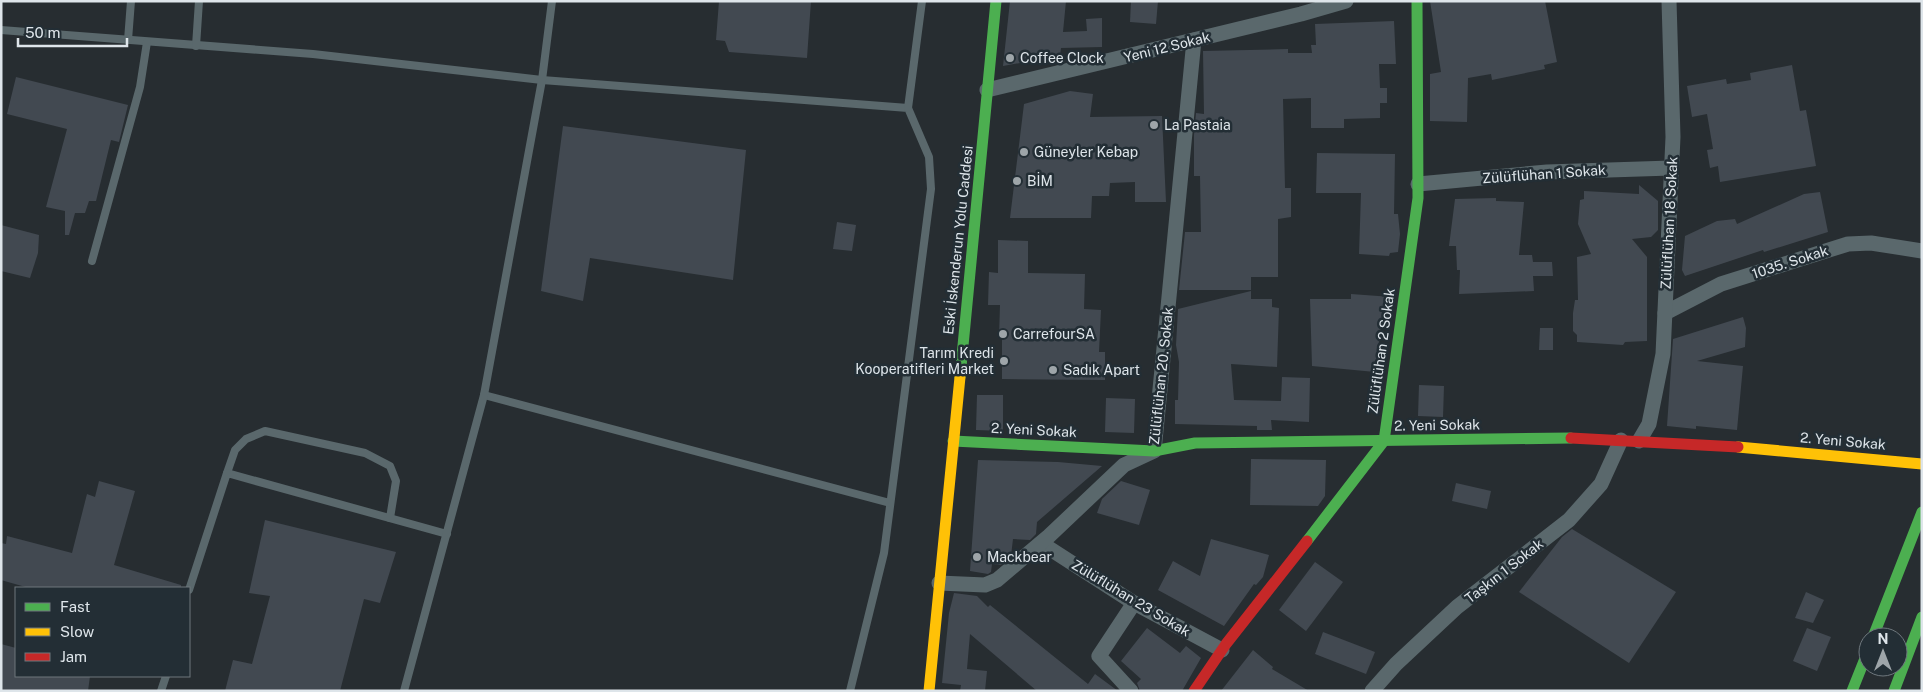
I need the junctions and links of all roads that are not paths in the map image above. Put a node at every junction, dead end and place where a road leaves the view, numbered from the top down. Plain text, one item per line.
1 (131, 1) edge
2 (199, 1) edge
3 (552, 1) edge
4 (922, 1) edge
5 (996, 1) edge
6 (1346, 1) edge
7 (1417, 1) edge
8 (1669, 1) edge
9 (1, 30) edge
10 (128, 40) junction
11 (1194, 40) junction
12 (147, 42) junction
13 (196, 46) junction
14 (542, 80) junction
15 (987, 90) junction
16 (908, 108) junction
17 (1671, 168) junction
18 (1418, 184) junction
19 (1922, 251) edge
20 (92, 261) dead end
21 (1665, 313) junction
22 (484, 395) junction
23 (1384, 440) junction
24 (1620, 440) junction
25 (1639, 441) junction
26 (953, 442) junction
27 (1154, 451) junction
28 (1922, 464) edge
29 (228, 473) junction
30 (890, 503) junction
31 (1922, 512) edge
32 (390, 518) junction
33 (447, 534) junction
34 (1040, 543) junction
35 (939, 583) junction
36 (190, 587) edge
37 (1134, 603) junction
38 (1922, 617) edge
39 (1877, 627) edge
40 (1222, 650) junction
41 (1858, 676) edge
42 (166, 677) edge
43 (162, 691) edge
44 (404, 691) edge
45 (850, 691) edge
46 (929, 691) edge
47 (1131, 691) edge
48 (1194, 691) edge
49 (1372, 691) edge
50 (1852, 691) edge
51 (1894, 691) edge

1 - 10 lane
2 - 13 lane
3 - 14 lane
4 - 16 lane
5 - 15 main road, Eski İskenderun Yolu Caddesi
6 - 11 street, Yeni 12 Sokak
7 - 18 main road, Zülüflühan 2 Sokak
8 - 17 street, Zülüflühan 18 Sokak
9 - 10 lane
10 - 12 lane
11 - 15 street, Yeni 12 Sokak
11 - 27 street, Zülüflühan 20. Sokak
12 - 13 lane
12 - 20 lane
13 - 14 lane
14 - 16 lane
14 - 22 lane
15 - 26 main road, Eski İskenderun Yolu Caddesi
16 - 30 lane
17 - 18 street, Zülüflühan 1 Sokak
17 - 21 street, Zülüflühan 18 Sokak
18 - 23 main road, Zülüflühan 2 Sokak
19 - 21 street, 1035. Sokak
21 - 25 street, Zülüflühan 18 Sokak
22 - 30 lane
22 - 33 lane
23 - 24 main road, 2. Yeni Sokak
23 - 27 main road, 2. Yeni Sokak
23 - 40 main road, Zülüflühan 2 Sokak
24 - 25 main road, 2. Yeni Sokak
24 - 49 street, Taşkın 1 Sokak
25 - 28 main road, 2. Yeni Sokak
26 - 27 main road, 2. Yeni Sokak
26 - 35 main road, Eski İskenderun Yolu Caddesi
27 - 34 street, Zülüflühan 20. Sokak
29 - 32 lane
29 - 32 lane
29 - 36 lane
30 - 45 lane
31 - 39 main road
32 - 33 lane
33 - 44 lane
34 - 35 street, Zülüflühan 20. Sokak
34 - 37 street, Zülüflühan 23 Sokak
35 - 46 main road, Eski İskenderun Yolu Caddesi
37 - 40 street, Zülüflühan 23 Sokak
37 - 47 street
38 - 51 main road
40 - 48 main road, Zülüflühan 2 Sokak
41 - 50 main road
42 - 43 lane

